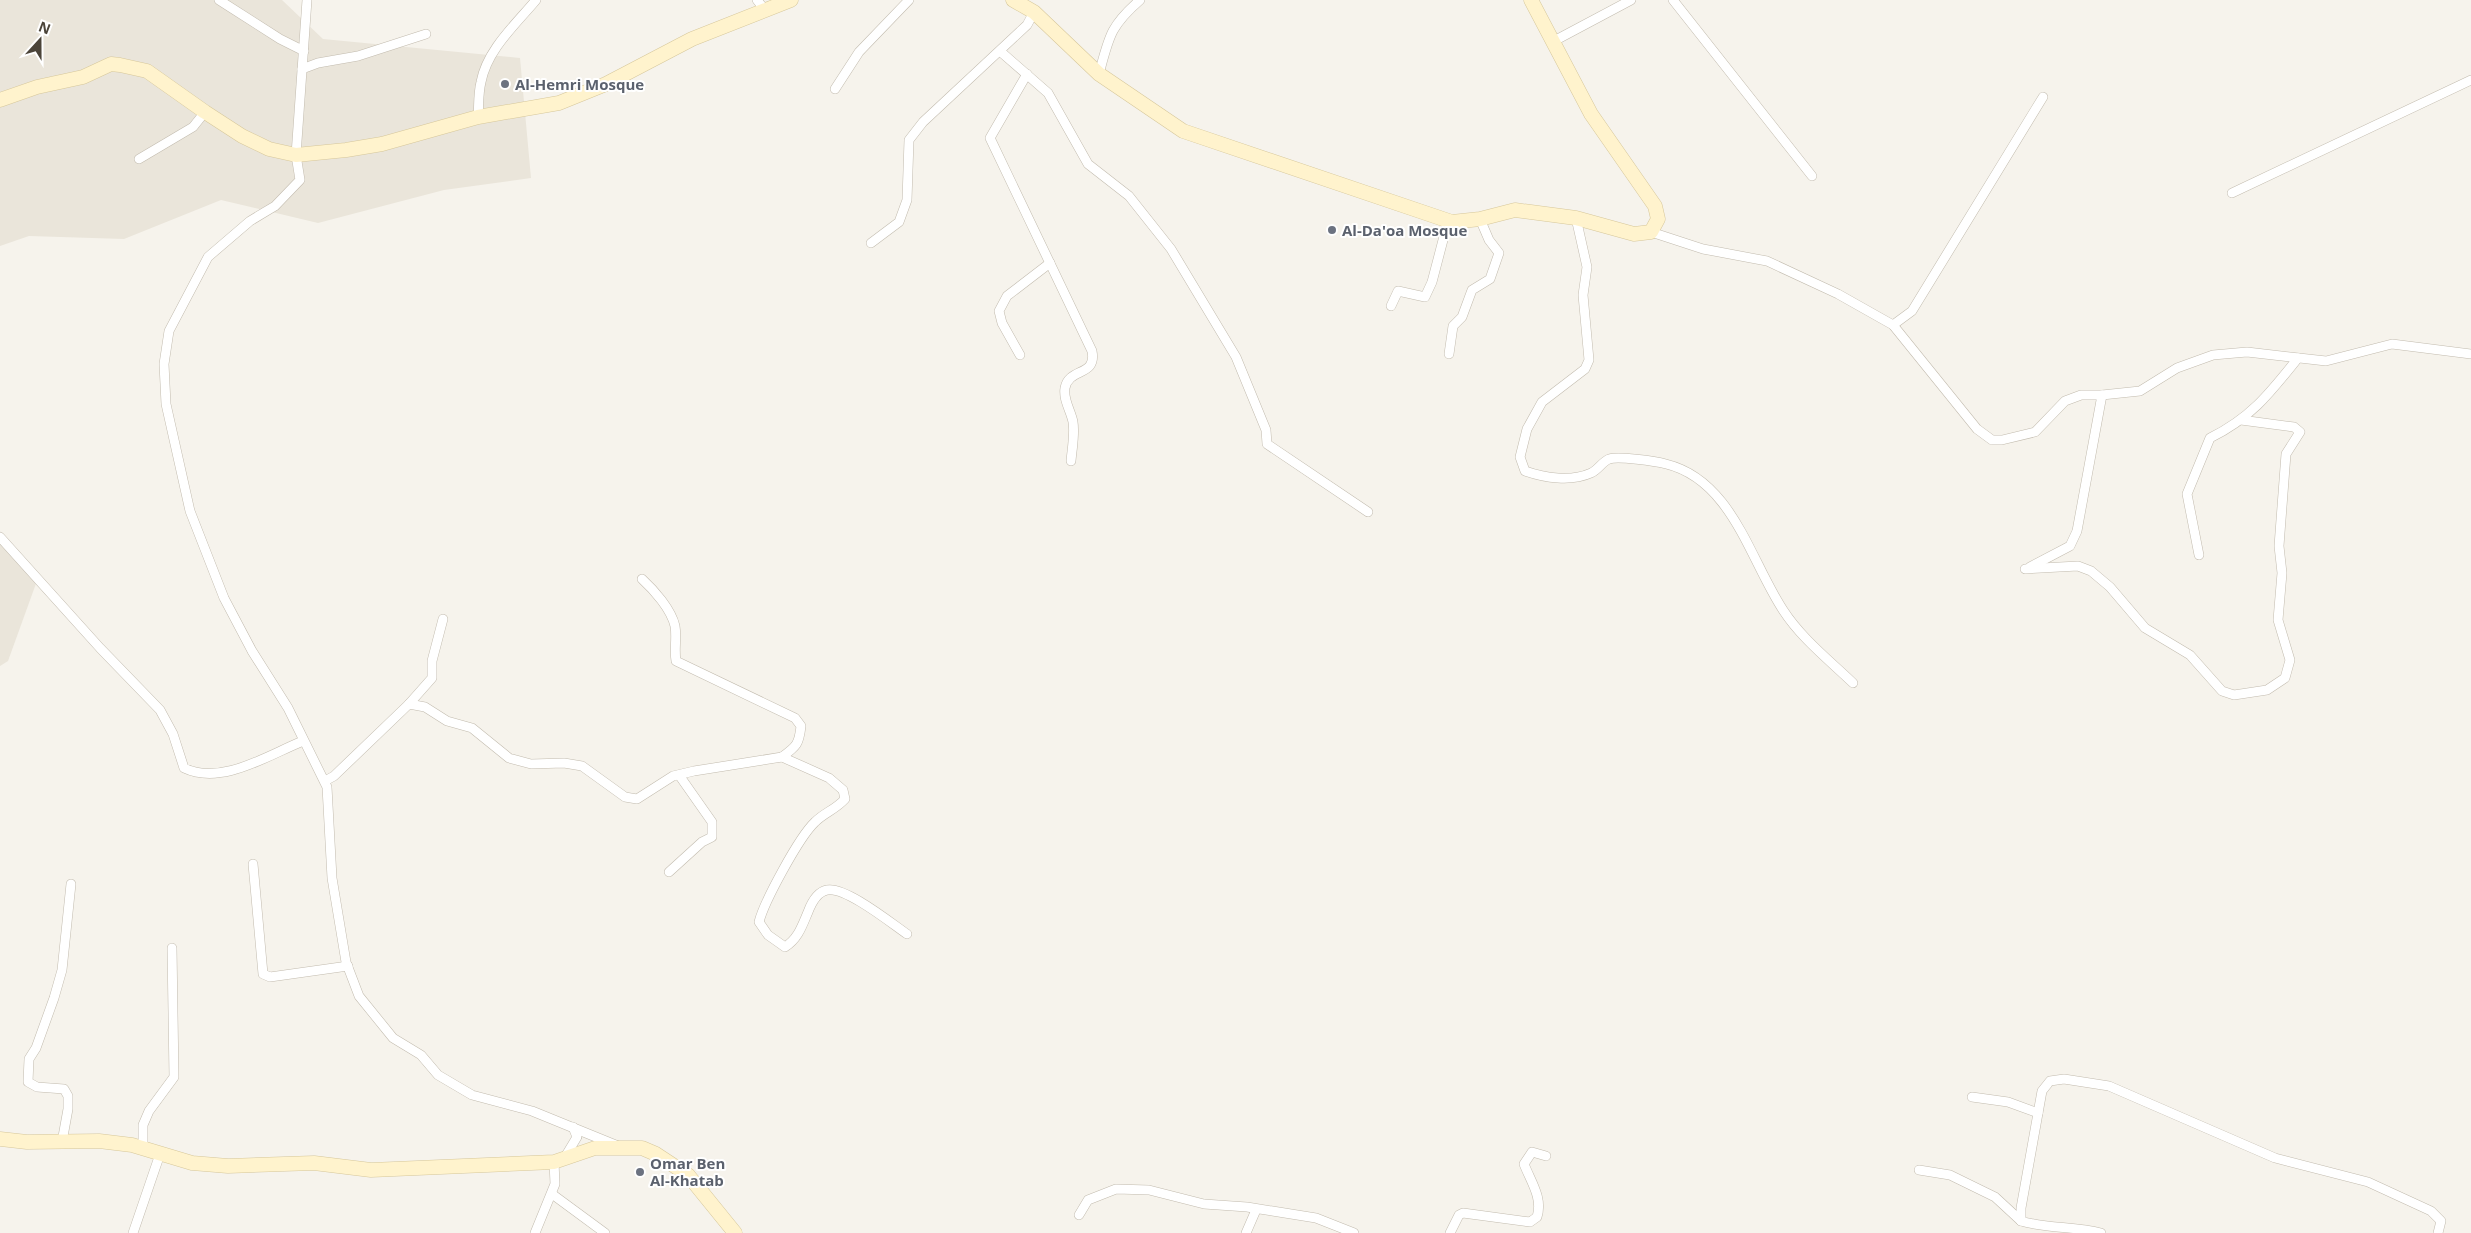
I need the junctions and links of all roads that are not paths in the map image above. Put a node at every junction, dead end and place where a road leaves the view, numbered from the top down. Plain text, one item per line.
1 (219, 0) edge
2 (306, 0) edge
3 (536, 0) edge
4 (791, 0) edge
5 (909, 0) edge
6 (1012, 0) edge
7 (1140, 0) edge
8 (1531, 0) edge
9 (1631, 0) edge
10 (1673, 0) edge
11 (761, 5) edge
12 (1034, 12) junction
13 (426, 34) dead end
14 (1554, 41) junction
15 (304, 51) junction
16 (1001, 52) junction
17 (302, 69) junction
18 (1027, 74) junction
19 (1099, 74) junction
20 (2471, 80) edge
21 (836, 89) dead end
22 (2043, 97) dead end
23 (0, 100) edge
24 (205, 112) junction
25 (478, 117) junction
26 (296, 156) junction
27 (139, 159) dead end
28 (1812, 176) dead end
29 (2232, 193) dead end
30 (1576, 218) junction
31 (1480, 219) junction
32 (1448, 221) junction
33 (1651, 232) junction
34 (871, 244) dead end
35 (1050, 263) junction
36 (1390, 306) dead end
37 (1893, 325) junction
38 (1020, 354) dead end
39 (1449, 354) dead end
40 (2471, 354) edge
41 (2298, 358) junction
42 (2102, 395) junction
43 (2241, 420) junction
44 (1071, 461) dead end
45 (1368, 512) dead end
46 (0, 537) edge
47 (2198, 555) dead end
48 (642, 579) dead end
49 (443, 619) dead end
50 (1854, 683) dead end
51 (409, 704) junction
52 (303, 742) junction
53 (782, 757) junction
54 (678, 775) junction
55 (325, 781) junction
56 (253, 864) dead end
57 (669, 872) dead end
58 (71, 884) dead end
59 (907, 934) dead end
60 (172, 948) dead end
61 (348, 966) junction
62 (1972, 1097) dead end
63 (2038, 1113) junction
64 (573, 1127) junction
65 (0, 1139) edge
66 (62, 1142) junction
67 (620, 1147) junction
68 (143, 1149) junction
69 (160, 1154) junction
70 (1546, 1156) dead end
71 (558, 1160) junction
72 (1919, 1170) dead end
73 (552, 1194) junction
74 (1256, 1210) junction
75 (1079, 1214) dead end
76 (2021, 1221) junction
77 (133, 1233) edge
78 (535, 1233) edge
79 (606, 1233) edge
80 (735, 1233) edge
81 (1246, 1233) edge
82 (1354, 1233) edge
83 (1450, 1233) edge
84 (2102, 1233) edge
85 (2438, 1233) edge

1 - 15 street
2 - 15 street
3 - 25 street
4 - 11 street
5 - 21 street
6 - 12 street
7 - 19 street
8 - 14 street
9 - 14 street
10 - 28 street
11 - 25 street
12 - 16 street
12 - 19 street
13 - 17 street
14 - 33 street
15 - 17 street
16 - 18 street
16 - 34 street
17 - 26 street
18 - 35 street
18 - 45 street
19 - 32 street
20 - 29 street
22 - 37 street
23 - 24 street
24 - 26 street
24 - 27 street
25 - 26 street
26 - 52 street
30 - 31 street
30 - 33 street
30 - 50 street
31 - 32 street
31 - 39 street
32 - 36 street
33 - 37 street
35 - 38 street
35 - 44 street
37 - 42 street
40 - 41 street
41 - 42 street
41 - 43 street
42 - 43 street
43 - 47 street
46 - 52 street
48 - 53 street
49 - 51 street
51 - 54 street
51 - 55 street
52 - 55 street
53 - 54 street
53 - 59 street
54 - 57 street
55 - 61 street
56 - 61 street
58 - 66 street
60 - 68 street
61 - 64 street
62 - 63 street
63 - 76 street
63 - 85 street
64 - 67 street
64 - 71 street
65 - 66 street
66 - 68 street
67 - 71 street
67 - 80 street
68 - 69 street
69 - 71 street
69 - 77 street
70 - 83 street
71 - 73 street
72 - 76 street
73 - 78 street
73 - 79 street
74 - 75 street
74 - 81 street
74 - 82 street
76 - 84 street

